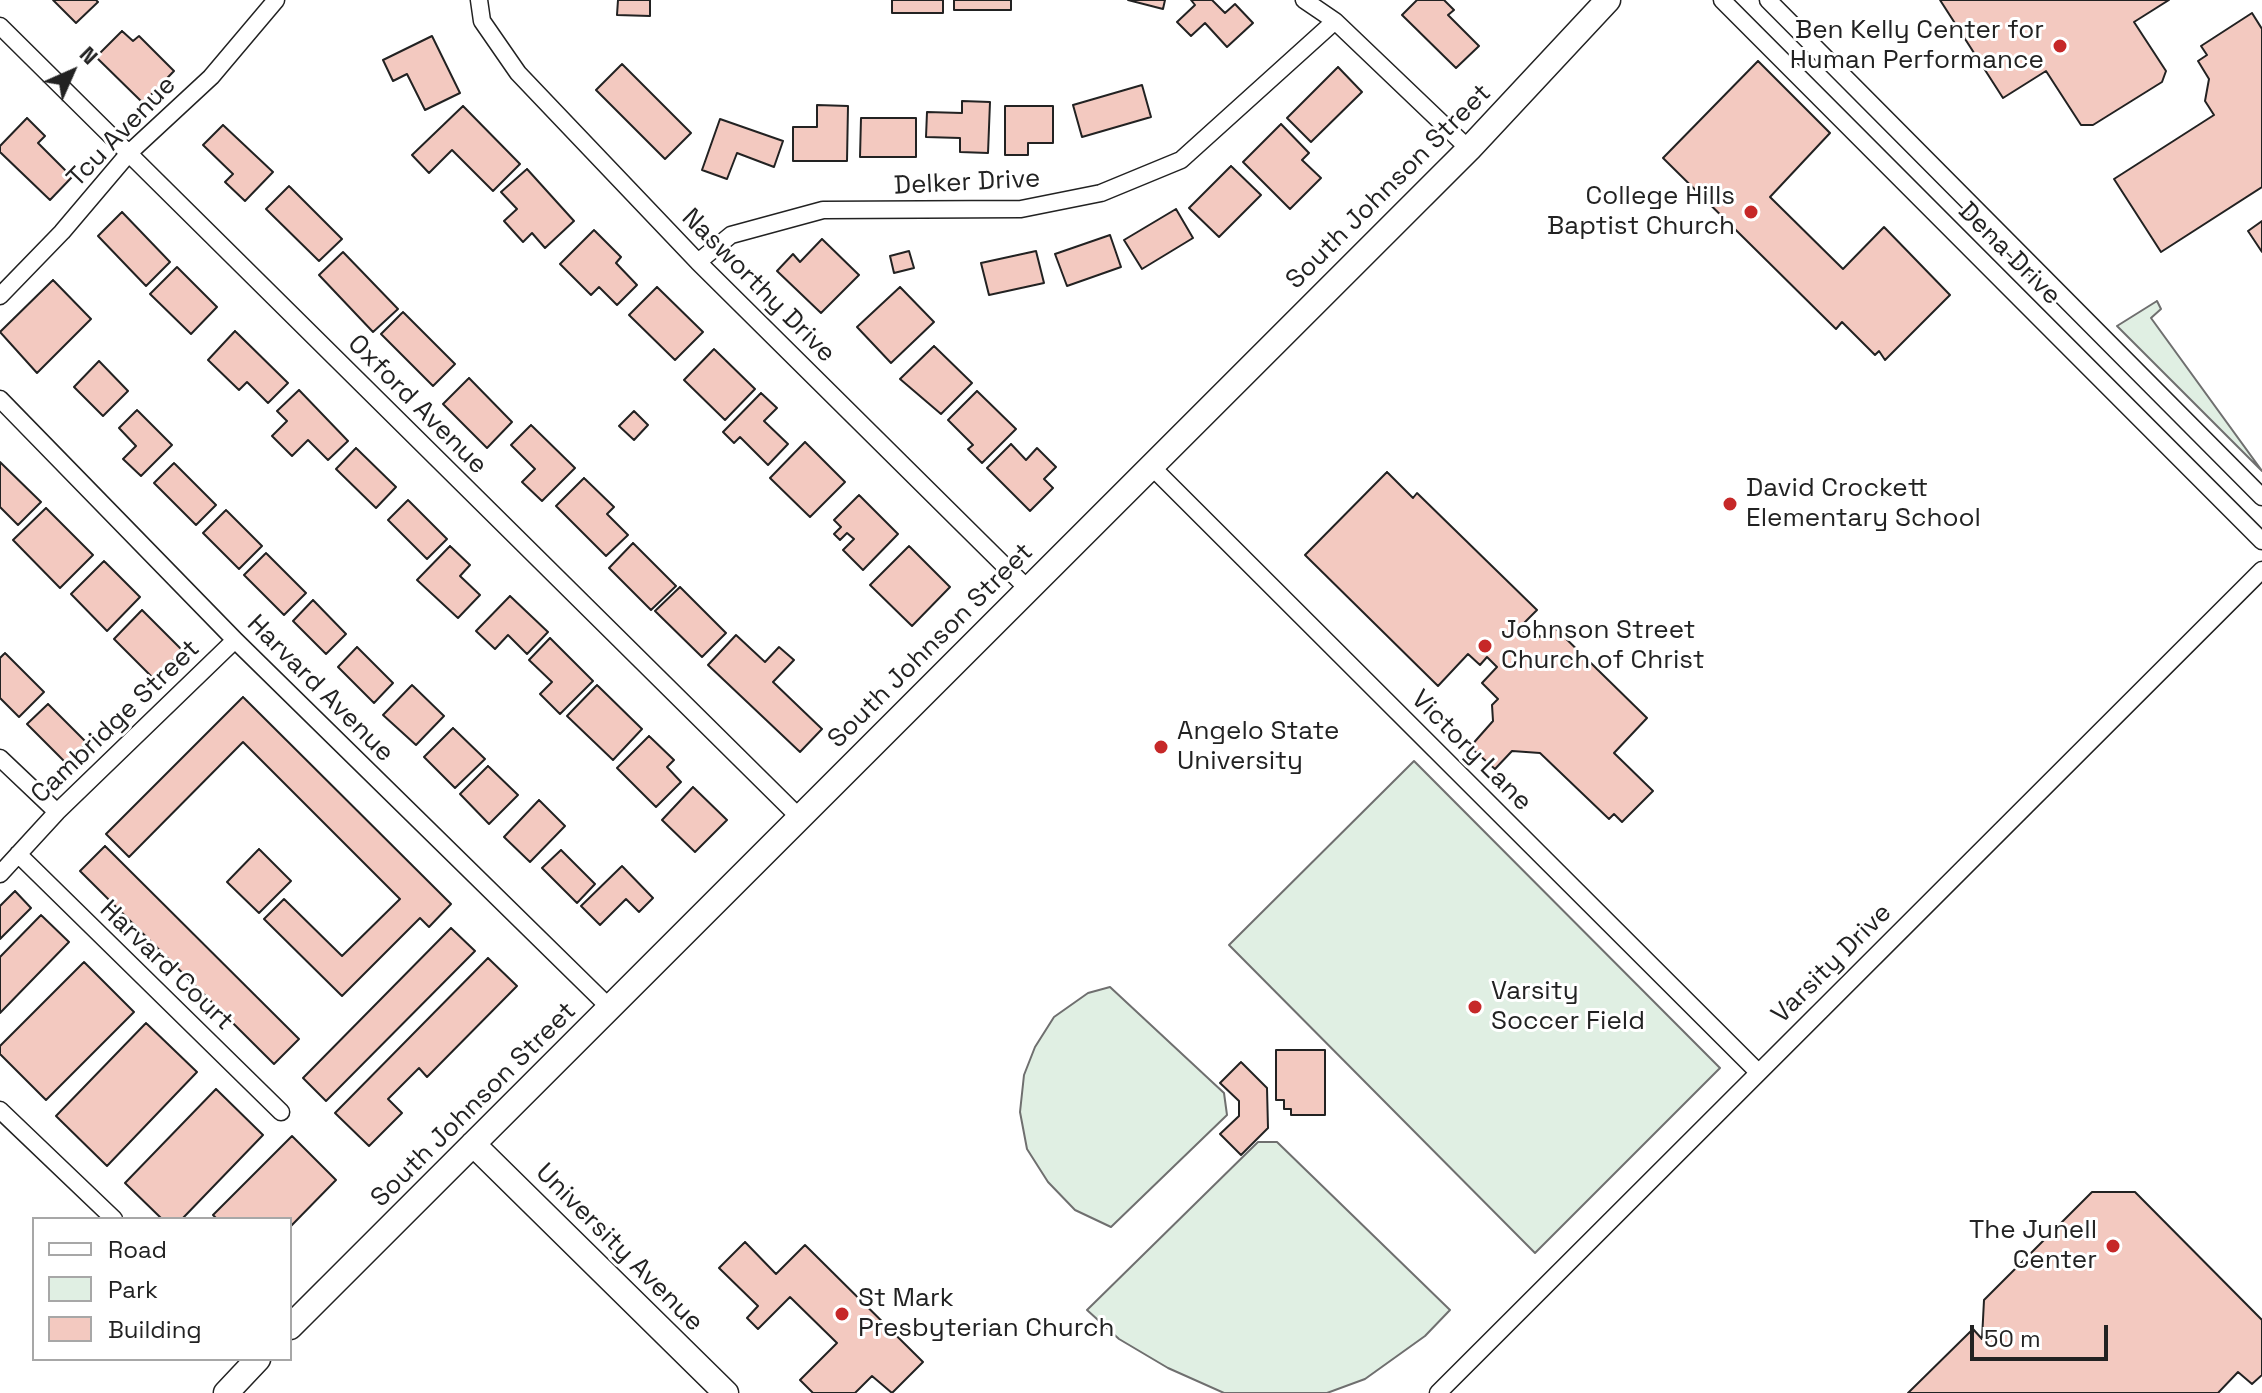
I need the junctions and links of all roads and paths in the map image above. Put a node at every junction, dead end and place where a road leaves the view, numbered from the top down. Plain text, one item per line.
1 (276, 0) edge
2 (479, 0) edge
3 (1304, 0) edge
4 (1608, 0) edge
5 (1722, 0) edge
6 (1768, 0) edge
7 (1335, 21) junction
8 (0, 26) edge
9 (1469, 149) junction
10 (129, 153) junction
11 (698, 262) junction
12 (0, 296) edge
13 (0, 399) edge
14 (1150, 465) junction
15 (2262, 497) edge
16 (2262, 541) edge
17 (2262, 570) edge
18 (1028, 589) junction
19 (235, 640) junction
20 (0, 758) edge
21 (57, 812) junction
22 (800, 818) junction
23 (18, 854) junction
24 (0, 874) edge
25 (611, 1009) junction
26 (1758, 1072) junction
27 (0, 1110) edge
28 (281, 1112) dead end
29 (473, 1144) junction
30 (112, 1217) edge
31 (292, 1325) edge
32 (256, 1361) edge
33 (226, 1393) edge
34 (726, 1393) edge
35 (1438, 1393) edge

1 - 10 street, Tcu Avenue
2 - 11 street, Nasworthy Drive
3 - 7 street
4 - 9 main road, South Johnson Street
5 - 16 street, Dena Drive
6 - 15 street, Dena Drive
7 - 9 street
7 - 11 street, Delker Drive
8 - 10 street, Oxford Avenue
9 - 14 main road, South Johnson Street
10 - 12 street, Tcu Avenue
10 - 22 street, Oxford Avenue
11 - 18 street, Nasworthy Drive
13 - 19 street, Harvard Avenue
14 - 18 main road, South Johnson Street
14 - 26 street, Victory Lane
17 - 26 street, Varsity Drive
18 - 22 main road, South Johnson Street
19 - 21 street, Cambridge Street
19 - 25 street, Harvard Avenue
20 - 21 street
21 - 23 street, Cambridge Street
22 - 25 main road, South Johnson Street
23 - 24 street, Cambridge Street
23 - 28 street, Harvard Court
25 - 29 main road, South Johnson Street
26 - 35 street, Varsity Drive
27 - 30 street
29 - 31 main road, South Johnson Street
29 - 34 main road, University Avenue
32 - 33 main road

